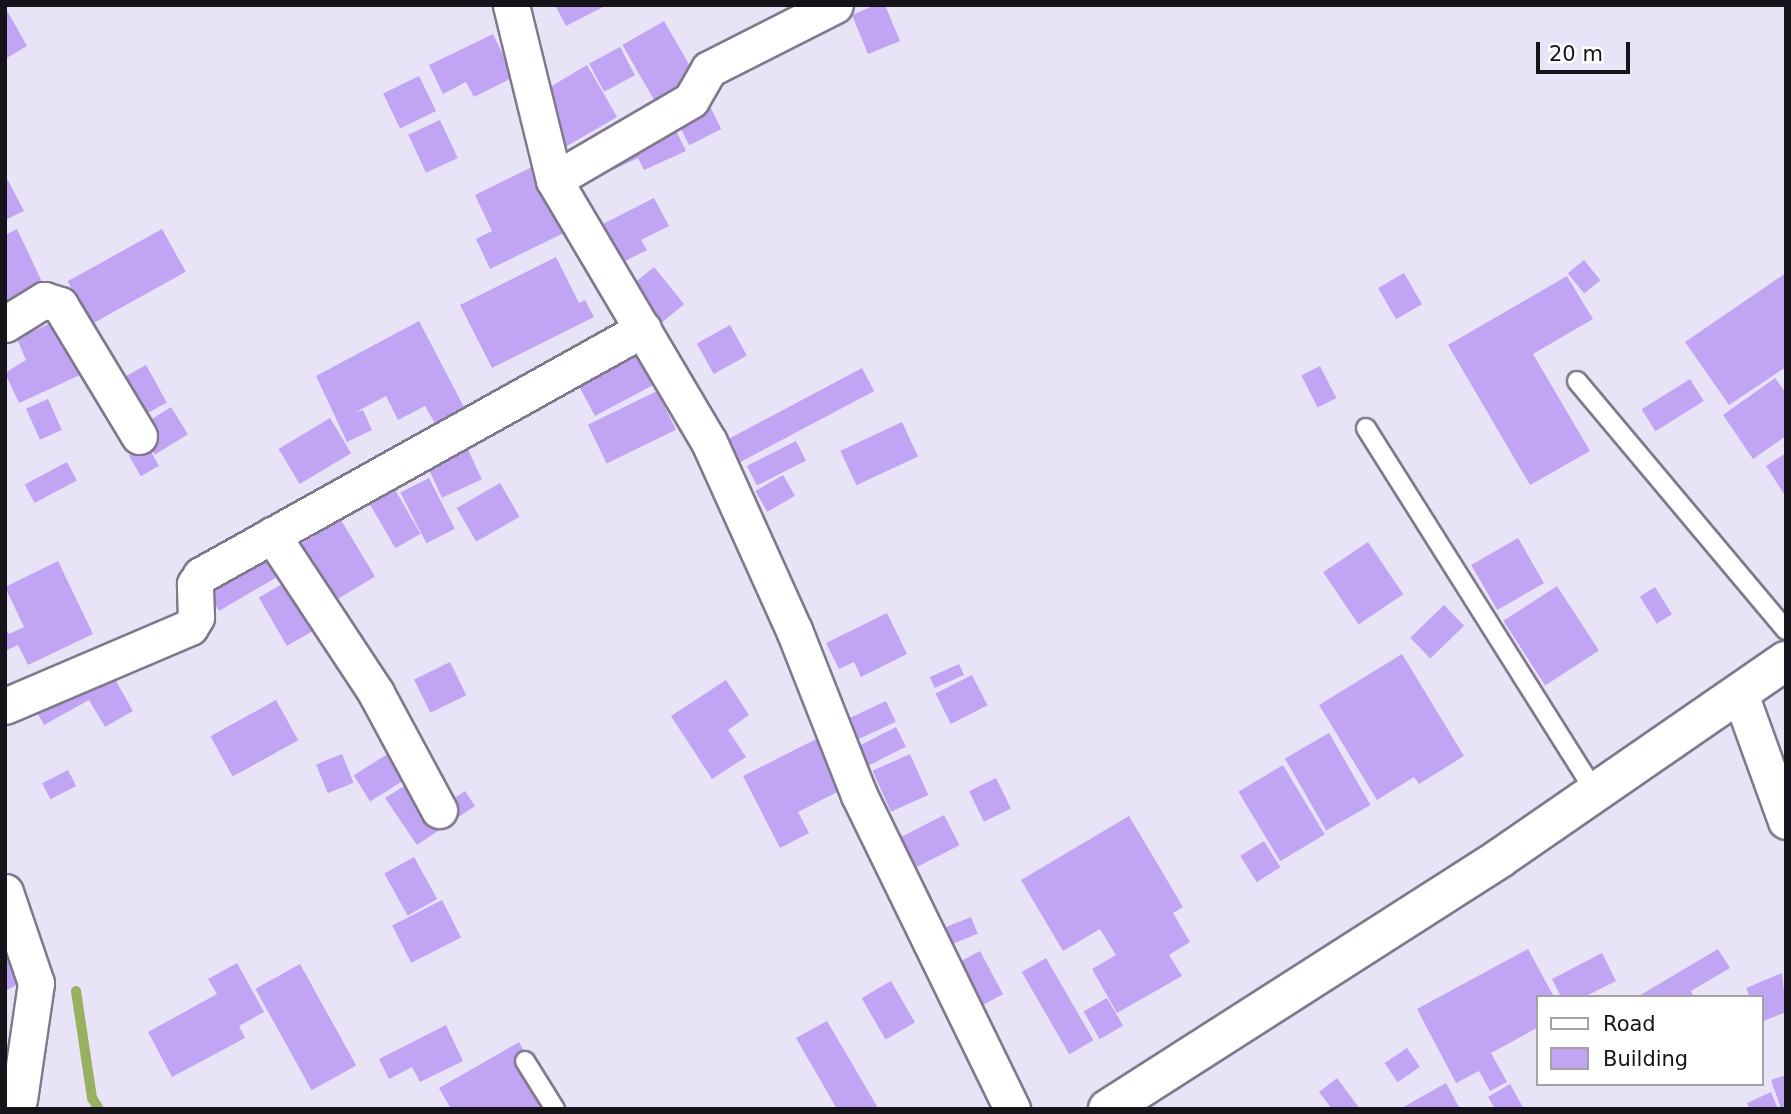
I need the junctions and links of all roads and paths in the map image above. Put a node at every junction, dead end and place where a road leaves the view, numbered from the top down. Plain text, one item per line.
1 (511, 5) edge
2 (835, 5) edge
3 (554, 180) junction
4 (5, 324) edge
5 (643, 329) junction
6 (1577, 381) dead end
7 (1366, 428) dead end
8 (139, 436) dead end
9 (272, 535) junction
10 (1786, 630) edge
11 (1786, 661) edge
12 (1740, 694) junction
13 (5, 706) edge
14 (1596, 793) junction
15 (439, 810) dead end
16 (1786, 821) edge
17 (5, 892) edge
18 (525, 1061) dead end
19 (21, 1104) edge
20 (555, 1109) edge
21 (1012, 1109) edge
22 (1108, 1109) edge

1 - 3 street
2 - 3 street
3 - 5 street
4 - 8 street
5 - 9 street
5 - 21 street
6 - 10 lane
7 - 14 lane
9 - 13 street
9 - 15 street
11 - 12 main road
12 - 14 main road
12 - 16 street
14 - 22 main road
17 - 19 street
18 - 20 lane

